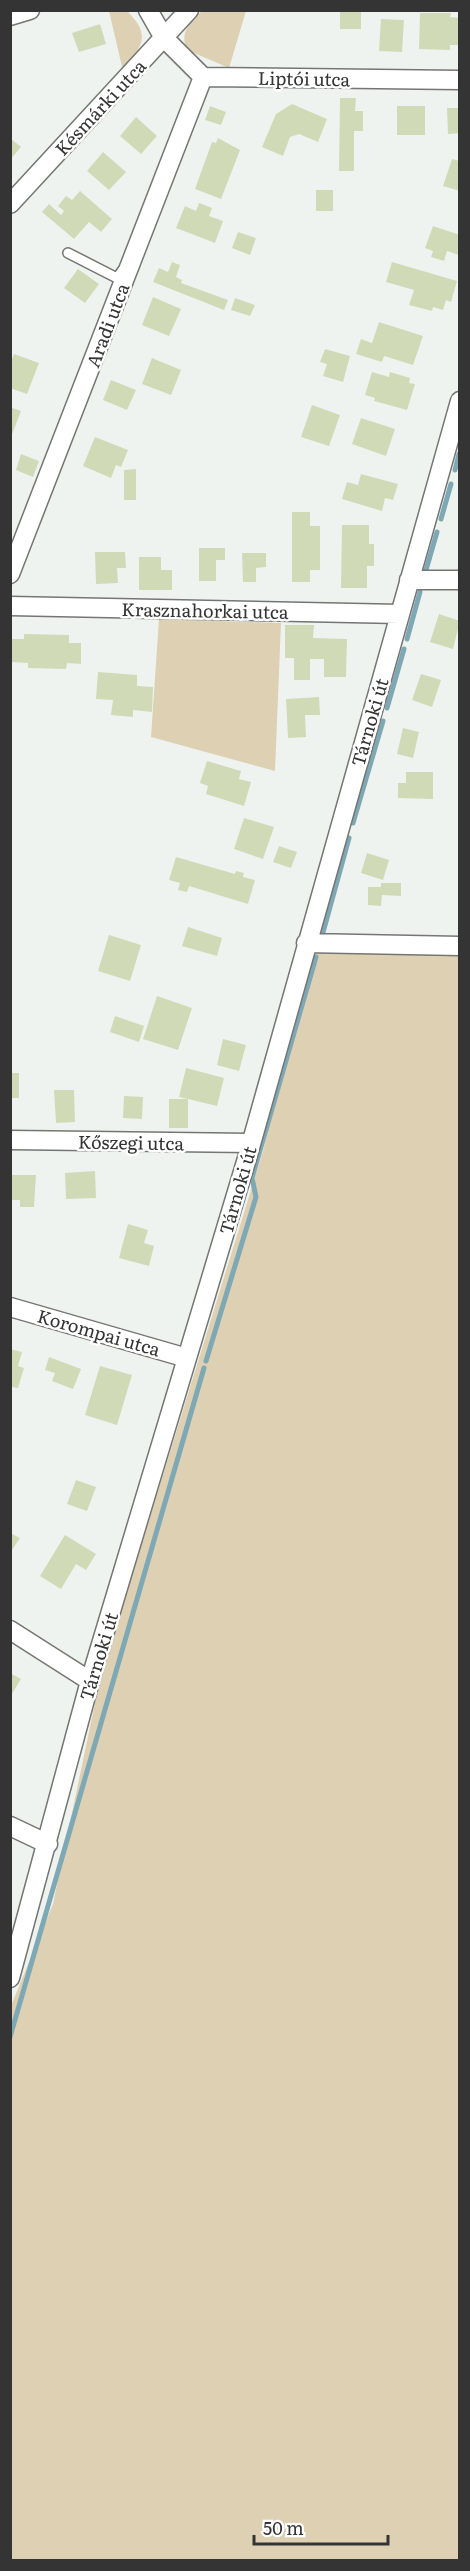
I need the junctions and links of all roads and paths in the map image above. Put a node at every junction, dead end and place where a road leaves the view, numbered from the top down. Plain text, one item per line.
1 (30, 10) edge
2 (148, 10) edge
3 (189, 10) edge
4 (10, 16) edge
5 (164, 38) junction
6 (203, 77) junction
7 (459, 80) edge
8 (10, 204) edge
9 (141, 237) junction
10 (68, 253) dead end
11 (459, 401) edge
12 (10, 574) edge
13 (409, 580) junction
14 (459, 580) edge
15 (10, 606) edge
16 (400, 614) junction
17 (306, 943) junction
18 (459, 946) edge
19 (10, 1140) edge
20 (250, 1143) junction
21 (10, 1307) edge
22 (188, 1358) junction
23 (10, 1630) edge
24 (90, 1681) junction
25 (10, 1826) edge
26 (48, 1844) junction
27 (10, 1978) edge

1 - 4 street
2 - 5 street
3 - 5 street, Késmárki utca
5 - 6 street
5 - 8 street, Késmárki utca
6 - 7 street, Liptói utca
6 - 9 street, Aradi utca
9 - 10 lane
9 - 12 street, Aradi utca
11 - 13 street, Tárnoki út
13 - 14 street
13 - 16 street, Tárnoki út
15 - 16 street, Krasznahorkai utca
16 - 17 street, Tárnoki út
17 - 18 street
17 - 20 street, Tárnoki út
19 - 20 street, Kőszegi utca
20 - 22 street, Tárnoki út
21 - 22 street, Korompai utca
22 - 24 street, Tárnoki út
23 - 24 street
24 - 26 street, Tárnoki út
25 - 26 street
26 - 27 street, Tárnoki út

